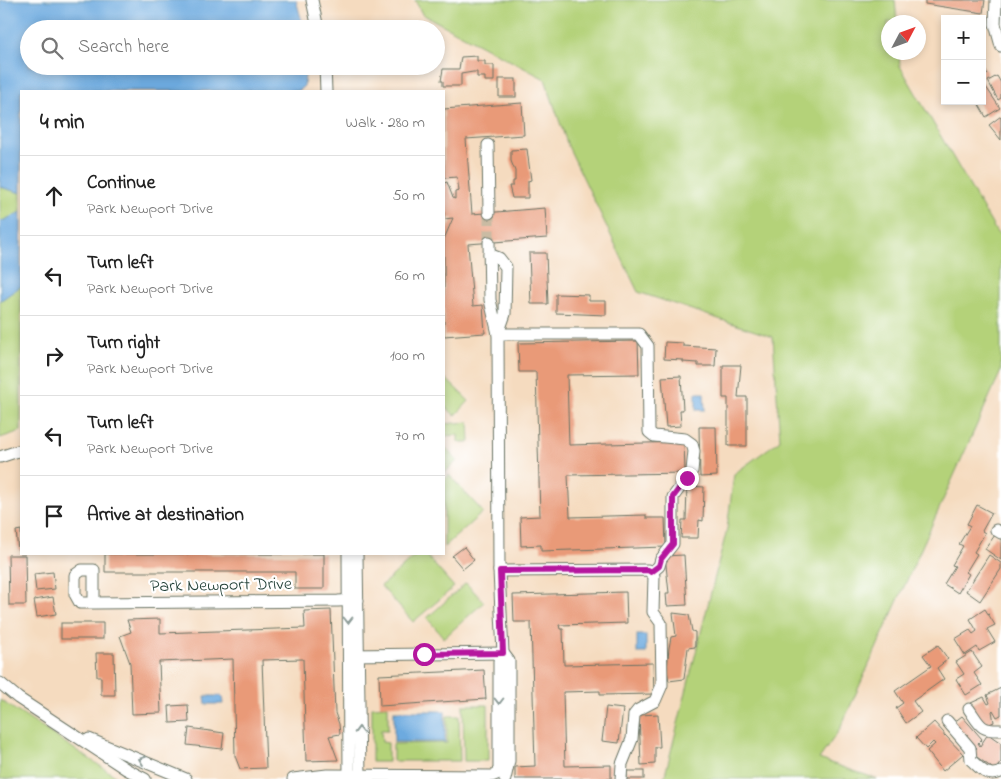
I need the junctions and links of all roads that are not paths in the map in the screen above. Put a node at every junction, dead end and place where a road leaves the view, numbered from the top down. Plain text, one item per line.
1 (312, 0) edge
2 (996, 0) edge
3 (316, 20) edge
4 (1001, 46) edge
5 (325, 75) edge
6 (326, 90) edge
7 (488, 145) dead end
8 (489, 213) tunnel mouth
9 (489, 242) tunnel mouth
10 (498, 334) junction
11 (20, 450) edge
12 (0, 457) edge
13 (348, 555) edge
14 (357, 555) edge
15 (500, 571) junction
16 (651, 572) junction
17 (353, 600) junction
18 (94, 604) dead end
19 (503, 653) junction
20 (353, 655) junction
21 (0, 683) edge
22 (969, 709) dead end
23 (946, 720) dead end
24 (67, 730) junction
25 (1001, 730) edge
26 (1001, 772) edge
27 (355, 777) edge
28 (501, 777) edge
29 (460, 778) edge
30 (145, 779) edge
31 (186, 779) edge
32 (293, 779) edge
33 (620, 779) edge

1 - 3 street
2 - 4 street
5 - 6 street
7 - 8 street
9 - 10 street
10 - 15 street
10 - 16 street
11 - 12 street
13 - 17 street
14 - 17 street
15 - 16 street
15 - 19 street
16 - 33 street
17 - 18 street, Park Newport Drive
17 - 20 street
19 - 20 street
19 - 28 street
20 - 27 street
21 - 24 street
22 - 25 street
23 - 26 street
24 - 30 street
31 -> 24 street
27 - 29 street
27 - 32 street
28 - 29 street

